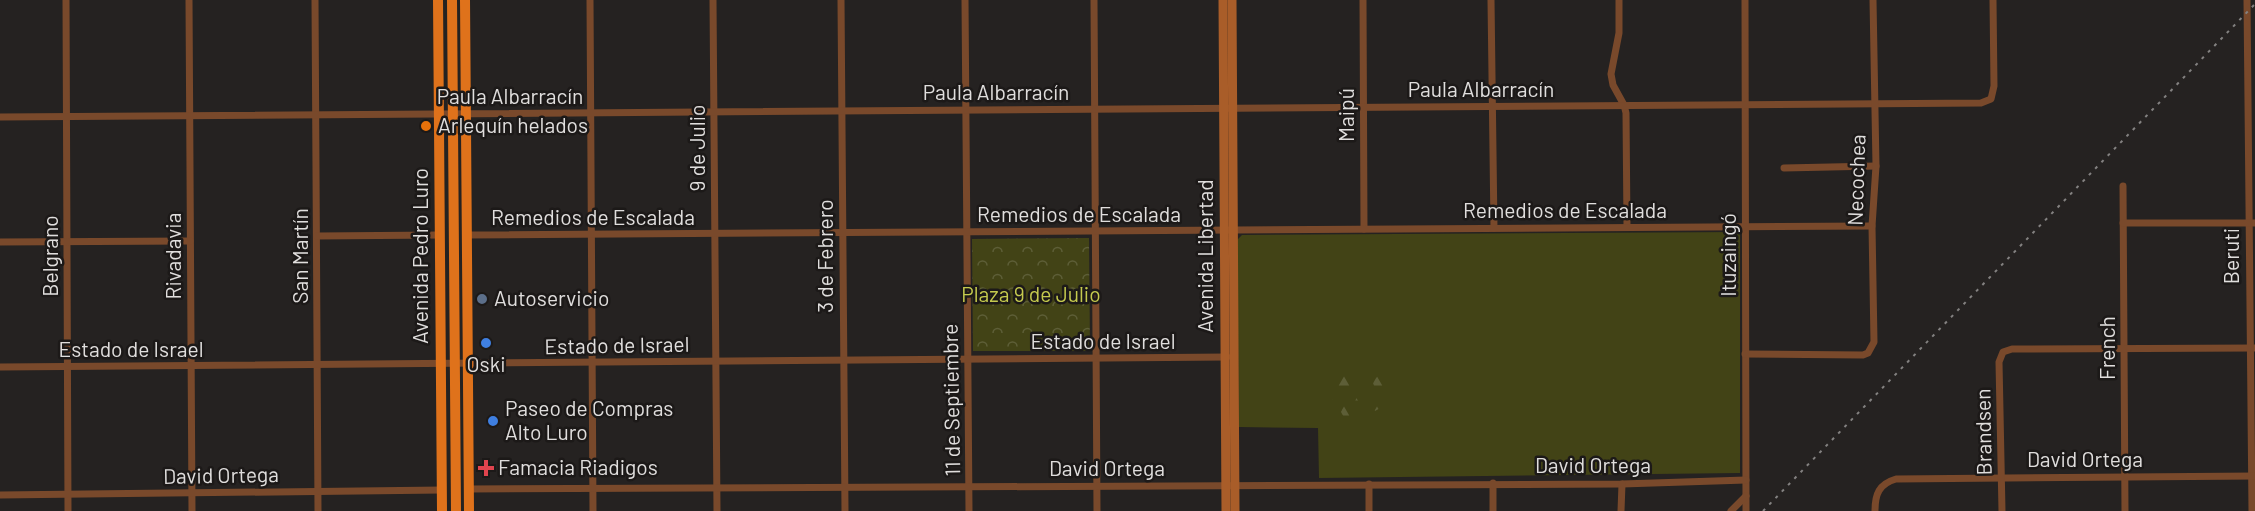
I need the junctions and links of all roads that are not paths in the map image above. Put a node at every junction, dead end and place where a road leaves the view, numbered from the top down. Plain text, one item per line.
1 (66, 0) edge
2 (189, 0) edge
3 (315, 0) edge
4 (438, 0) edge
5 (452, 0) edge
6 (465, 0) edge
7 (590, 0) edge
8 (713, 0) edge
9 (841, 0) edge
10 (965, 0) edge
11 (1094, 0) edge
12 (1223, 0) edge
13 (1232, 0) edge
14 (1363, 0) edge
15 (1491, 0) edge
16 (1619, 0) edge
17 (1745, 0) edge
18 (1873, 0) edge
19 (1993, 0) edge
20 (2247, 0) edge
21 (2252, 98) edge
22 (1746, 104) junction
23 (1875, 104) junction
24 (1624, 105) junction
25 (1494, 106) junction
26 (1364, 107) junction
27 (1228, 108) junction
28 (1095, 109) junction
29 (965, 110) junction
30 (842, 111) junction
31 (714, 112) junction
32 (591, 113) junction
33 (453, 114) junction
34 (466, 114) junction
35 (316, 115) junction
36 (439, 115) junction
37 (189, 116) junction
38 (0, 117) edge
39 (67, 117) junction
40 (1876, 166) junction
41 (1784, 168) dead end
42 (2123, 186) dead end
43 (2123, 223) junction
44 (2252, 223) edge
45 (1872, 226) junction
46 (1627, 227) junction
47 (1746, 227) junction
48 (1494, 228) junction
49 (1364, 229) junction
50 (1229, 230) junction
51 (1095, 231) junction
52 (966, 232) junction
53 (715, 233) junction
54 (843, 233) junction
55 (591, 234) junction
56 (440, 235) junction
57 (467, 235) junction
58 (318, 236) junction
59 (190, 241) junction
60 (0, 242) edge
61 (67, 242) junction
62 (2125, 348) junction
63 (2252, 348) edge
64 (1745, 354) junction
65 (1229, 357) junction
66 (1096, 358) junction
67 (968, 359) junction
68 (844, 360) junction
69 (716, 361) junction
70 (592, 364) junction
71 (318, 365) junction
72 (441, 365) junction
73 (455, 365) junction
74 (468, 365) junction
75 (191, 366) junction
76 (0, 367) edge
77 (68, 367) junction
78 (2253, 476) edge
79 (2001, 477) junction
80 (2125, 477) junction
81 (1746, 480) junction
82 (1493, 483) junction
83 (1230, 484) junction
84 (1369, 484) junction
85 (1622, 484) junction
86 (1097, 485) junction
87 (969, 486) junction
88 (844, 487) junction
89 (717, 488) junction
90 (469, 489) junction
91 (593, 489) junction
92 (442, 490) junction
93 (318, 492) junction
94 (192, 493) junction
95 (68, 494) junction
96 (0, 495) edge
97 (1746, 496) junction
98 (68, 511) edge
99 (192, 511) edge
100 (318, 511) edge
101 (442, 511) edge
102 (456, 511) edge
103 (469, 511) edge
104 (593, 511) edge
105 (717, 511) edge
106 (845, 511) edge
107 (969, 511) edge
108 (1097, 511) edge
109 (1226, 511) edge
110 (1235, 511) edge
111 (1369, 511) edge
112 (1493, 511) edge
113 (1621, 511) edge
114 (1731, 511) edge
115 (1746, 511) edge
116 (1875, 511) edge
117 (2002, 511) edge
118 (2125, 511) edge
119 (2252, 511) edge

1 - 39 street, Belgrano
2 - 37 street, Rivadavia
3 - 35 street, San Martín
4 - 36 highway, Avenida Pedro Luro
5 - 33 highway, Avenida Pedro Luro
6 - 34 highway
7 - 32 street
8 - 31 street, 9 de Julio
9 - 30 street, 3 de Febrero
10 - 29 street, 11 de Septiembre
11 - 28 street
12 - 27 main road, Avenida Libertad
13 - 27 main road, Avenida Libertad
14 - 26 street, Maipú
15 - 25 street
16 - 24 street
17 - 22 street, Ituzaingó
18 - 23 street, Necochea
19 - 23 street, Paula Albarracín
20 - 21 street, Beruti
21 - 44 street, Beruti
22 - 23 street, Paula Albarracín
22 - 24 street, Paula Albarracín
22 - 47 street, Ituzaingó
23 - 40 street, Necochea
24 - 25 street, Paula Albarracín
24 - 46 street
25 - 26 street, Paula Albarracín
25 - 48 street
26 - 27 street, Paula Albarracín
26 - 49 street, Maipú
27 - 28 street, Paula Albarracín
27 - 50 main road, Avenida Libertad
28 - 29 street, Paula Albarracín
28 - 51 street
29 - 30 street, Paula Albarracín
29 - 52 street, 11 de Septiembre
30 - 31 street, Paula Albarracín
30 - 54 street, 3 de Febrero
31 - 32 street, Paula Albarracín
31 - 53 street, 9 de Julio
32 - 34 street, Paula Albarracín
32 - 55 street
33 - 34 street, Paula Albarracín
33 - 36 street, Paula Albarracín
33 - 73 highway, Avenida Pedro Luro
34 - 57 highway
35 - 36 street, Paula Albarracín
35 - 37 street, Paula Albarracín
35 - 58 street, San Martín
36 - 56 highway, Avenida Pedro Luro
37 - 39 street, Paula Albarracín
37 - 59 street, Rivadavia
38 - 39 street, Paula Albarracín
39 - 61 street, Belgrano
40 - 41 street
40 - 45 street, Necochea
42 - 43 street, French
43 - 44 street
43 - 62 street, French
44 - 63 street, Beruti
45 - 47 street, Remedios de Escalada
45 - 64 street, Necochea
46 - 47 street, Remedios de Escalada
46 - 48 street, Remedios de Escalada
47 - 64 street, Ituzaingó
48 - 49 street, Remedios de Escalada
49 - 50 street, Remedios de Escalada
50 - 51 street, Remedios de Escalada
50 - 65 main road, Avenida Libertad
51 - 52 street, Remedios de Escalada
51 - 66 street
52 - 54 street, Remedios de Escalada
52 - 67 street, 11 de Septiembre
53 - 54 street, Remedios de Escalada
53 - 55 street, Remedios de Escalada
53 - 69 street, 9 de Julio
54 - 68 street, 3 de Febrero
55 - 57 street, Remedios de Escalada
55 - 70 street
56 - 58 street
56 - 72 highway, Avenida Pedro Luro
57 - 74 highway
58 - 71 street, San Martín
59 - 61 street
59 - 75 street, Rivadavia
60 - 61 street
61 - 77 street, Belgrano
62 - 63 street
62 - 79 street, Brandsen
62 - 80 street, French
63 - 78 street, Beruti
64 - 81 street, Ituzaingó
65 - 66 street, Estado de Israel
65 - 83 main road, Avenida Libertad
66 - 67 street, Estado de Israel
66 - 86 street
67 - 68 street, Estado de Israel
67 - 87 street, 11 de Septiembre
68 - 69 street, Estado de Israel
68 - 88 street, 3 de Febrero
69 - 70 street, Estado de Israel
69 - 89 street, 9 de Julio
70 - 74 street, Estado de Israel
70 - 91 street
71 - 72 street, Estado de Israel
71 - 75 street, Estado de Israel
71 - 93 street, San Martín
72 - 73 street, Estado de Israel
72 - 92 highway, Avenida Pedro Luro
73 - 74 street, Estado de Israel
73 - 102 highway, Avenida Pedro Luro
74 - 90 highway
75 - 77 street, Estado de Israel
75 - 94 street, Rivadavia
76 - 77 street, Estado de Israel
77 - 95 street, Belgrano
78 - 80 street, David Ortega
78 - 119 street, Beruti
79 - 80 street, David Ortega
79 - 116 street, David Ortega
79 - 117 street, Brandsen
80 - 118 street, French
81 - 85 street, David Ortega
81 - 97 street, Ituzaingó
82 - 84 street, David Ortega
82 - 85 street, David Ortega
82 - 112 street
83 - 84 street, David Ortega
83 - 86 street, David Ortega
83 - 109 main road, Avenida Libertad
83 - 110 main road, Avenida Libertad
84 - 111 street
85 - 113 street
86 - 87 street, David Ortega
86 - 108 street
87 - 88 street, David Ortega
87 - 107 street, 11 de Septiembre
88 - 89 street, David Ortega
88 - 106 street, 3 de Febrero
89 - 91 street, David Ortega
89 - 105 street, 9 de Julio
90 - 91 street, David Ortega
90 - 103 highway
91 - 104 street
92 - 93 street, David Ortega
92 - 101 highway, Avenida Pedro Luro
93 - 94 street, David Ortega
93 - 100 street, San Martín
94 - 95 street, David Ortega
94 - 99 street, Rivadavia
95 - 96 street, David Ortega
95 - 98 street, Belgrano
97 - 114 street
97 - 115 street, Ituzaingó

